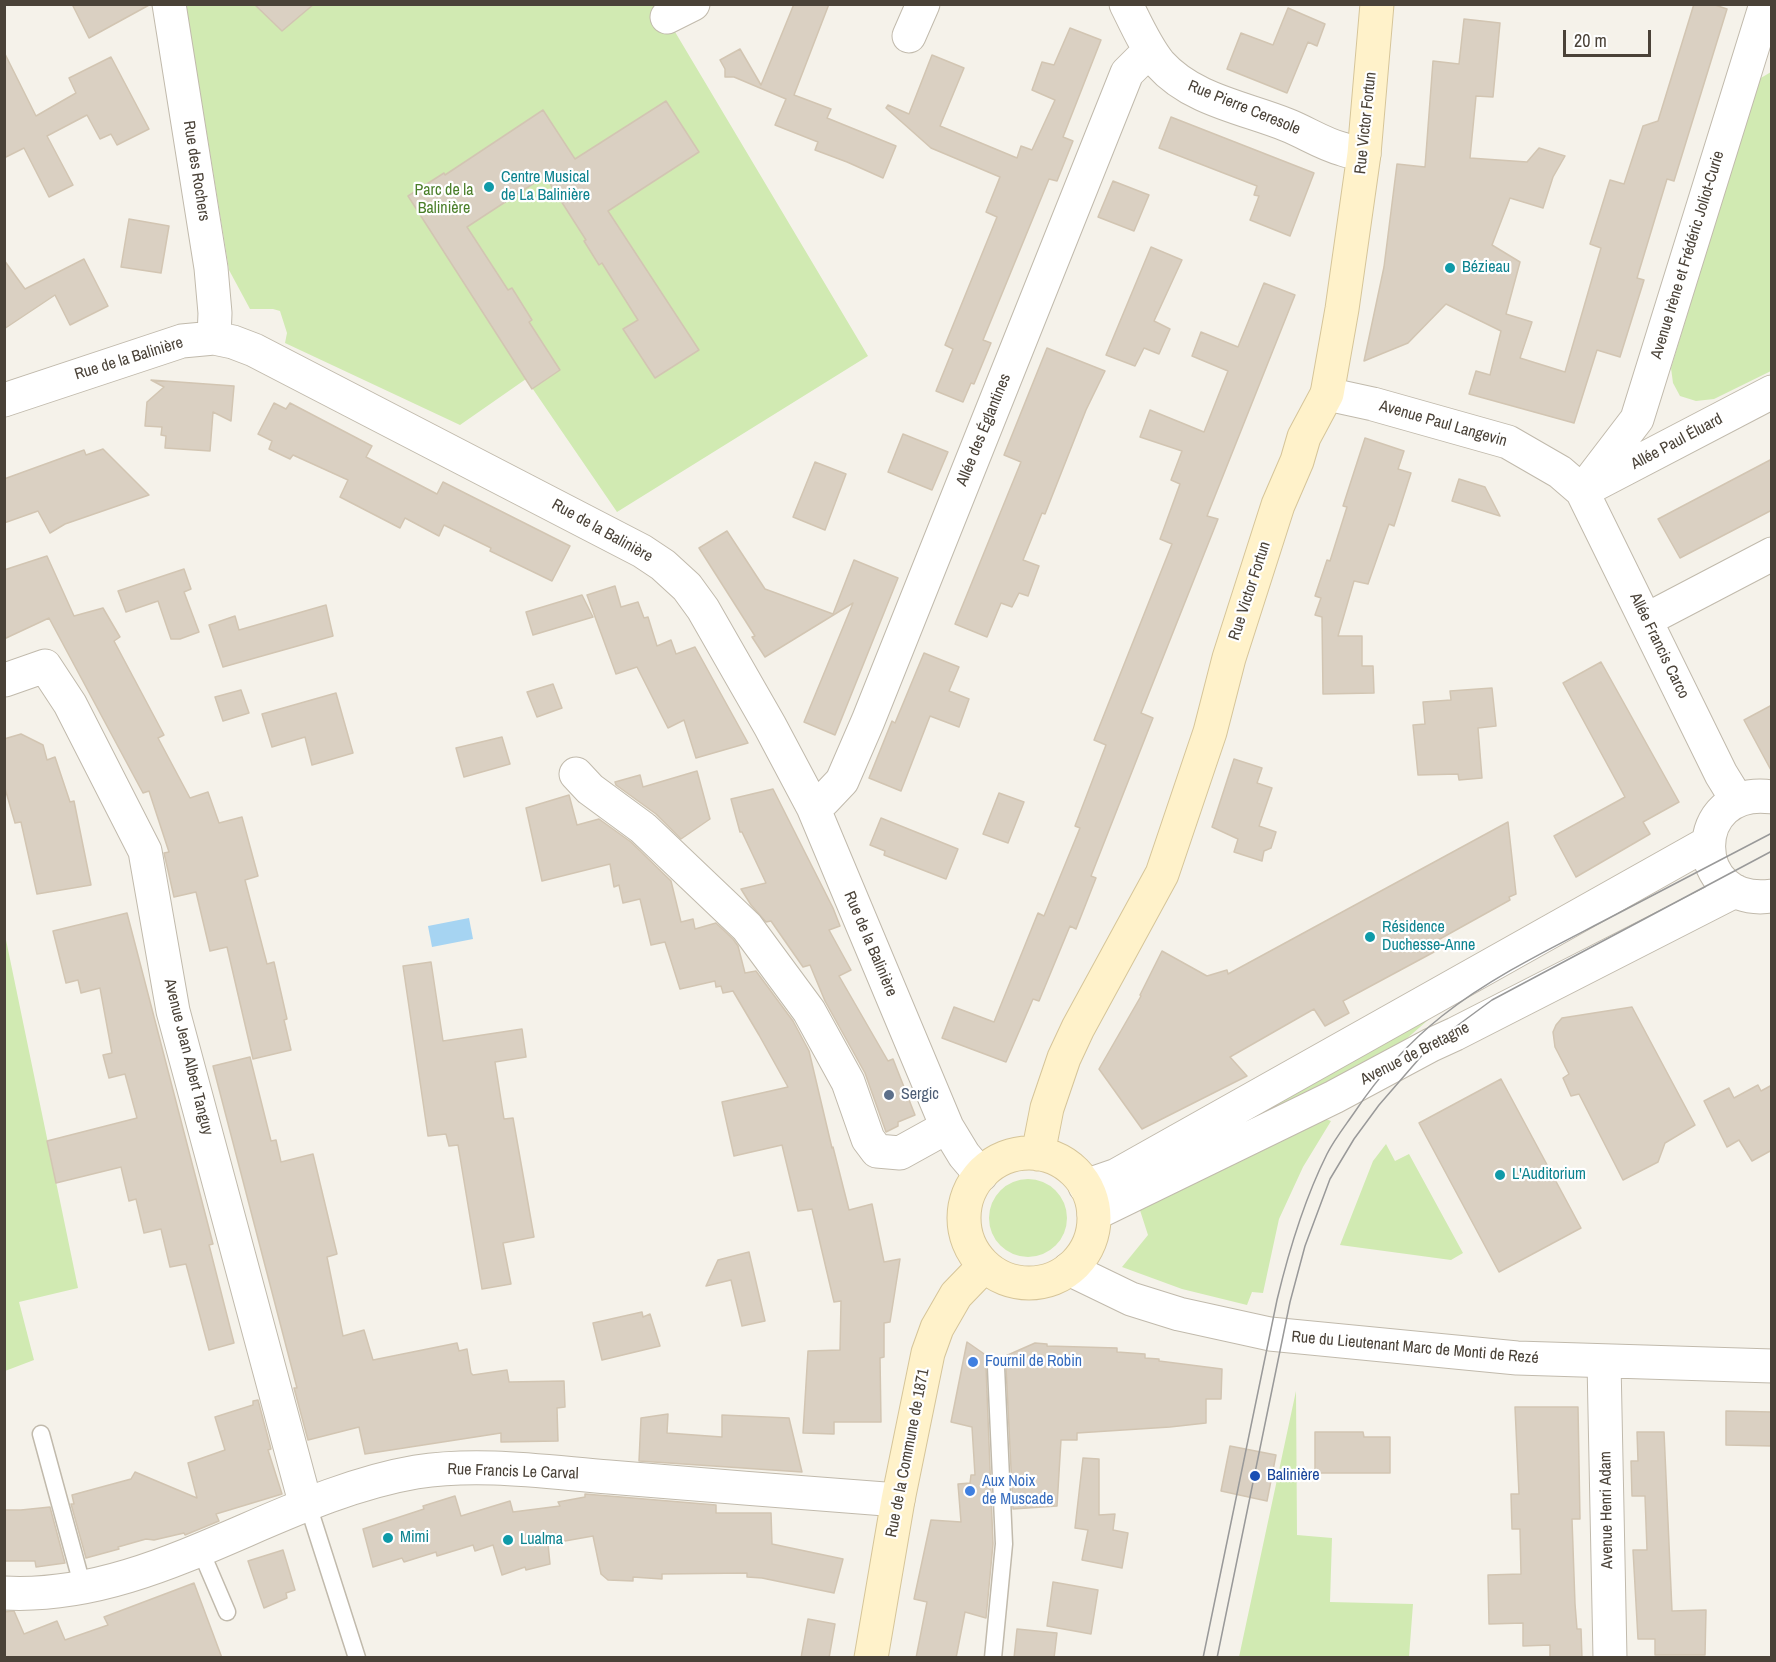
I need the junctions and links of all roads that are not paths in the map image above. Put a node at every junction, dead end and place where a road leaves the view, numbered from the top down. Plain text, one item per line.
1 (169, 4) edge
2 (923, 4) edge
3 (1126, 4) edge
4 (1377, 4) edge
5 (1767, 11) edge
6 (909, 36) dead end
7 (1150, 50) junction
8 (1364, 154) junction
9 (214, 338) junction
10 (1772, 392) edge
11 (1327, 394) junction
12 (4, 400) edge
13 (1582, 491) junction
14 (1772, 554) edge
15 (1646, 620) junction
16 (5, 680) edge
17 (576, 774) dead end
18 (1772, 797) edge
19 (1737, 800) junction
20 (813, 807) junction
21 (1708, 843) junction
22 (1735, 891) junction
23 (1772, 896) edge
24 (947, 1127) junction
25 (1038, 1154) junction
26 (981, 1175) junction
27 (1090, 1200) junction
28 (984, 1266) junction
29 (1069, 1269) junction
30 (1604, 1362) junction
31 (1772, 1366) edge
32 (996, 1367) dead end
33 (41, 1434) dead end
34 (898, 1500) junction
35 (308, 1505) junction
36 (200, 1549) junction
37 (83, 1588) junction
38 (4, 1593) edge
39 (227, 1612) dead end
40 (357, 1658) edge
41 (871, 1658) edge
42 (993, 1658) edge
43 (1610, 1658) edge

1 - 9 street, Rue des Rochers
2 - 6 street
3 - 7 street, Rue Pierre Ceresole
4 - 8 street, Rue Victor Fortun
5 - 13 street, Avenue Irène et Frédéric Joliot-Curie
7 - 8 street, Rue Pierre Ceresole
7 - 20 street, Allée des Églantines
8 - 11 street, Rue Victor Fortun
9 - 12 street, Rue de la Balinière
9 - 20 street, Rue de la Balinière
10 - 13 street, Allée Paul Éluard
11 - 13 street, Avenue Paul Langevin
11 - 25 street, Rue Victor Fortun
13 - 15 street, Allée Francis Carco
14 - 15 street
15 - 19 street, Allée Francis Carco
16 - 35 street, Avenue Jean Albert Tanguy
17 - 24 street
18 - 19 street
19 - 21 street
20 - 24 street, Rue de la Balinière
21 - 22 street
21 - 27 street
22 - 23 street
22 - 27 street, Avenue de Bretagne
24 - 26 street, Rue de la Balinière
25 - 26 street
25 - 27 street
26 - 28 street
27 - 29 street
28 - 29 street
28 - 34 street, Rue de la Commune de 1871
29 - 30 street, Rue du Lieutenant Marc de Monti de Rezé
30 - 31 street, Rue du Lieutenant Marc de Monti de Rezé
30 - 43 street, Avenue Henri Adam
32 - 42 lane
33 - 37 lane
34 - 35 street, Rue Francis Le Carval
34 - 41 street, Rue de la Commune de 1871
35 - 36 street, Rue Francis Le Carval
35 - 40 lane
36 - 37 street, Rue Francis Le Carval
36 - 39 lane
37 - 38 street, Rue Francis Le Carval

